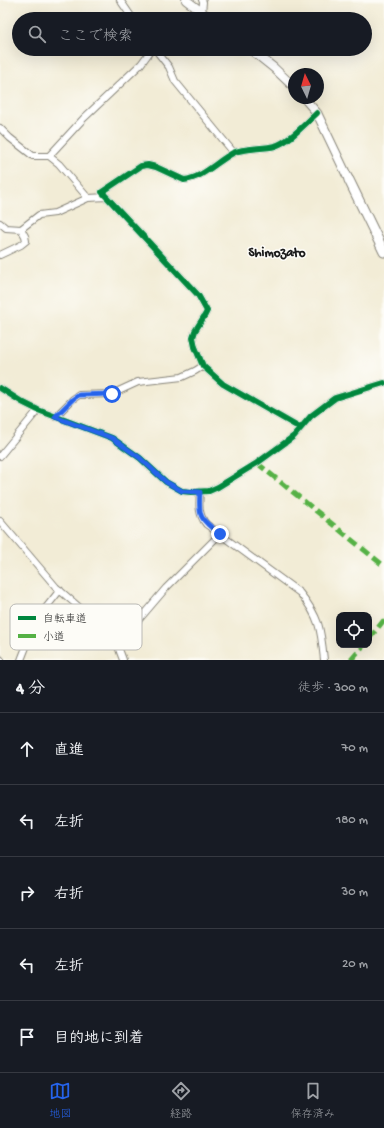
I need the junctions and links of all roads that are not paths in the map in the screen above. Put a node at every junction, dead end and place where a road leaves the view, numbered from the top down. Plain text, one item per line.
1 (120, 0) edge
2 (186, 0) edge
3 (202, 0) edge
4 (128, 12) edge
5 (201, 12) edge
6 (202, 12) edge
7 (147, 56) edge
8 (160, 56) edge
9 (259, 56) edge
10 (288, 81) edge
11 (309, 104) edge
12 (317, 114) junction
13 (0, 128) edge
14 (234, 153) junction
15 (49, 156) junction
16 (349, 180) joint
17 (107, 197) junction
18 (88, 198) junction
19 (0, 223) edge
20 (21, 229) junction
21 (384, 252) edge
22 (0, 255) edge
23 (203, 366) junction
24 (384, 382) edge
25 (0, 388) edge
26 (38, 410) junction
27 (55, 417) junction
28 (300, 428) junction
29 (0, 456) edge
30 (200, 492) junction
31 (0, 521) edge
32 (220, 534) junction
33 (60, 590) junction
34 (49, 604) edge
35 (76, 604) edge
36 (142, 616) edge
37 (24, 650) edge
38 (119, 650) edge
39 (20, 660) edge
40 (123, 660) edge
41 (324, 660) edge

1 - 4 street
2 - 5 street
3 - 6 street
7 - 15 street
8 - 14 street
9 - 10 street
11 - 12 street
12 - 14 street
12 - 16 street
13 - 15 street
14 - 17 street
15 - 18 street
16 - 21 main road
17 - 18 street
17 - 23 street
18 - 20 street
19 - 20 street
20 - 22 street
23 - 27 street
23 - 28 street
24 - 28 street
25 - 26 street
26 - 27 street
26 - 29 street
27 - 30 street
28 - 30 street
30 - 32 street
31 - 33 street
32 - 36 street
32 - 41 street
33 - 34 street
33 - 35 street
37 - 39 street
38 - 40 street

